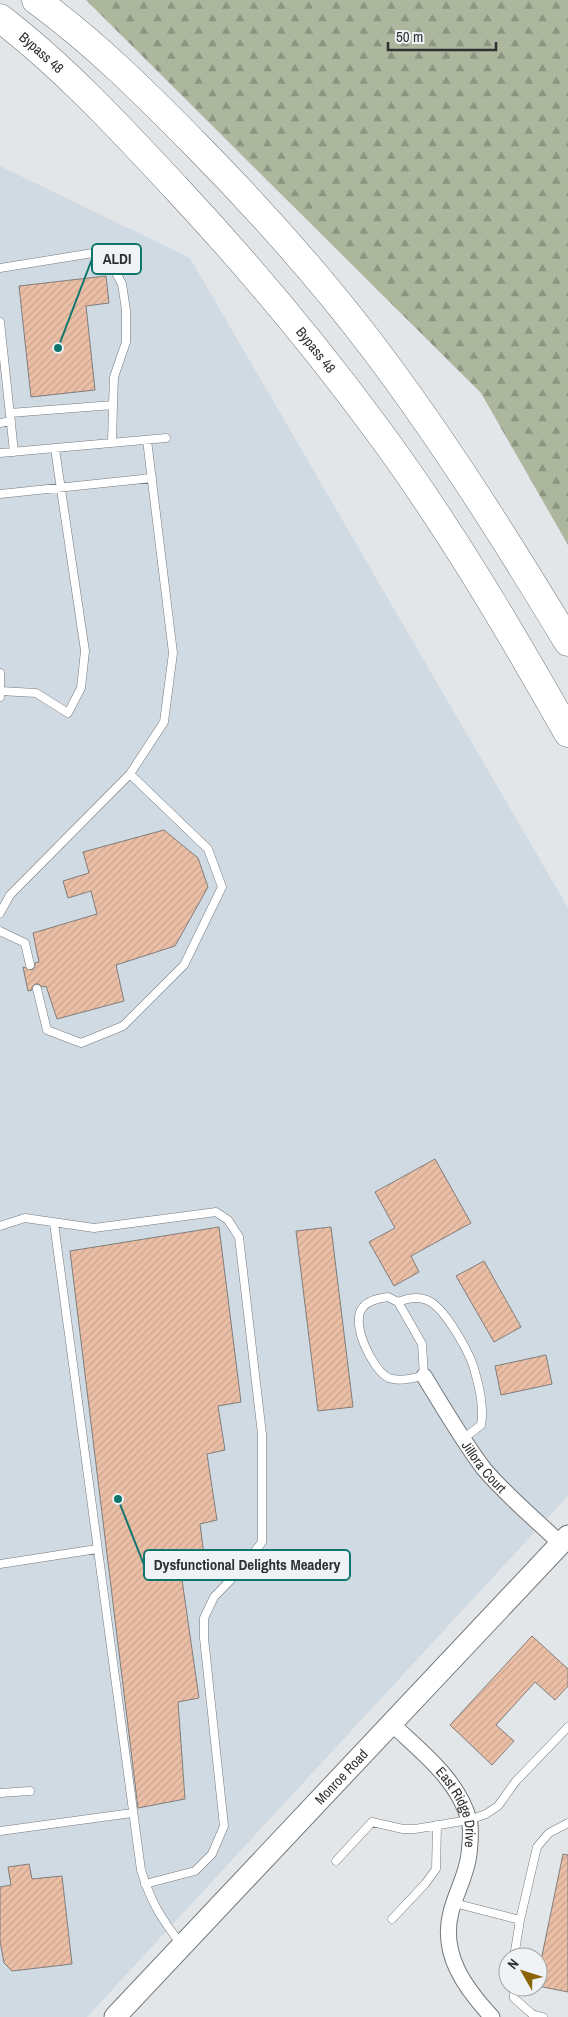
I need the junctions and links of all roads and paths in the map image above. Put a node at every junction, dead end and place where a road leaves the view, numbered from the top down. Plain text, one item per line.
1 (36, 0) edge
2 (0, 18) edge
3 (0, 268) edge
4 (0, 322) edge
5 (112, 405) junction
6 (10, 417) junction
7 (0, 423) edge
8 (166, 438) dead end
9 (147, 440) junction
10 (112, 443) junction
11 (55, 448) junction
12 (14, 452) junction
13 (0, 453) edge
14 (152, 478) junction
15 (61, 487) junction
16 (0, 494) edge
17 (568, 642) edge
18 (0, 673) edge
19 (0, 691) edge
20 (0, 697) edge
21 (568, 733) edge
22 (130, 774) junction
23 (0, 913) edge
24 (0, 931) edge
25 (30, 965) dead end
26 (37, 989) dead end
27 (54, 1223) junction
28 (0, 1226) edge
29 (398, 1302) junction
30 (424, 1376) junction
31 (463, 1439) junction
32 (564, 1540) edge
33 (97, 1549) junction
34 (0, 1564) edge
35 (391, 1722) junction
36 (568, 1727) edge
37 (30, 1791) dead end
38 (0, 1794) edge
39 (132, 1813) junction
40 (469, 1820) junction
41 (568, 1823) edge
42 (437, 1825) junction
43 (0, 1831) edge
44 (336, 1861) dead end
45 (145, 1884) junction
46 (454, 1903) junction
47 (392, 1919) dead end
48 (520, 1920) junction
49 (183, 1945) junction
50 (516, 1947) edge
51 (514, 1997) edge
52 (115, 2017) edge
53 (492, 2017) edge
54 (543, 2017) edge

1 - 17 highway
2 - 21 highway, Bypass 48
3 - 5 lane
4 - 6 lane
5 - 6 lane
5 - 10 lane
6 - 7 lane
6 - 12 lane
8 - 9 lane
9 - 10 lane
9 - 14 lane
10 - 11 lane
11 - 12 lane
11 - 15 lane
12 - 13 lane
14 - 15 lane
14 - 22 lane
15 - 16 lane
15 - 19 lane
18 - 19 lane
19 - 20 lane
22 - 23 lane
22 - 26 lane
24 - 25 lane
27 - 28 lane
27 - 33 lane
27 - 45 lane
29 - 30 lane
29 - 30 lane
29 - 31 lane
30 - 31 street, Jillora Court
31 - 32 street, Jillora Court
32 - 35 street, Monroe Road
33 - 34 lane
33 - 39 lane
35 - 40 street, East Ridge Drive
35 - 49 street, Monroe Road
36 - 40 lane
37 - 38 lane
39 - 43 lane
39 - 45 lane
40 - 42 lane
40 - 46 street, East Ridge Drive
41 - 48 lane
42 - 44 lane
42 - 47 lane
45 - 49 lane
46 - 48 lane
46 - 53 street, East Ridge Drive
48 - 50 lane
49 - 52 street, Monroe Road
51 - 54 lane

